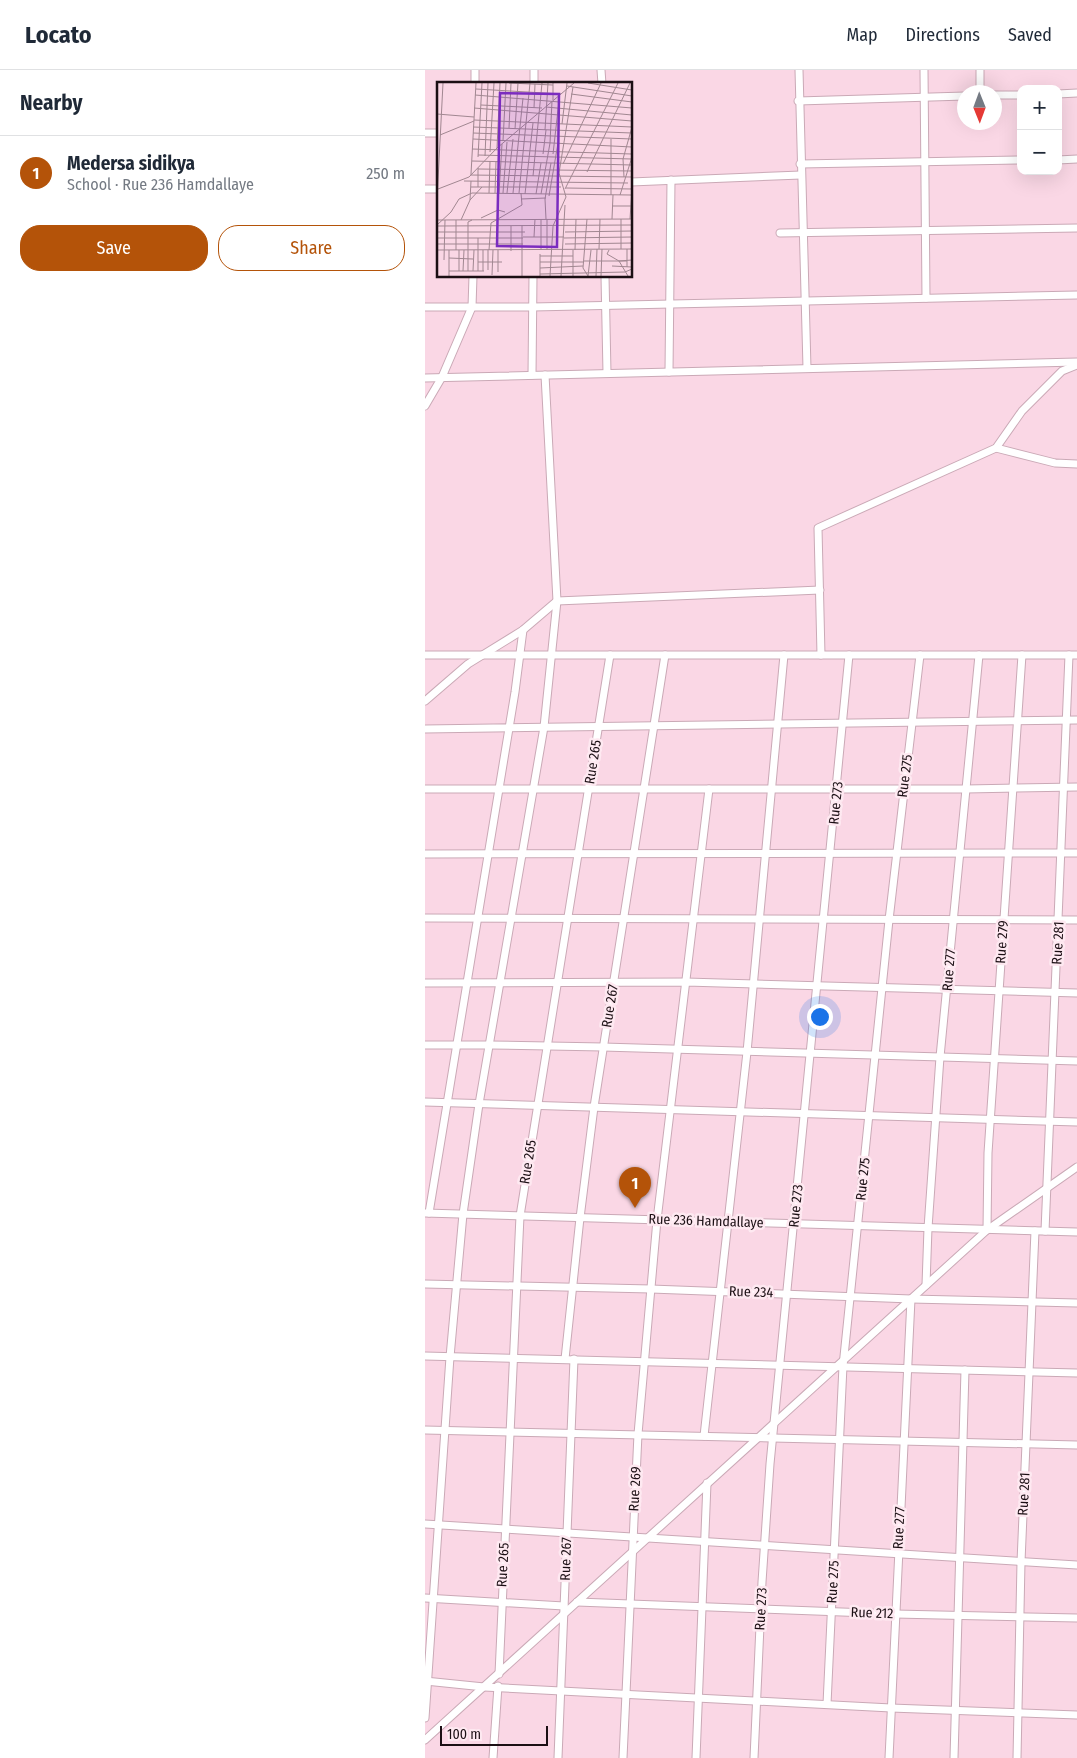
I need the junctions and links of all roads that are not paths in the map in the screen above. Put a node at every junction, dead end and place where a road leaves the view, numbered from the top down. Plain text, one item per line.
1 (799, 70) edge
2 (924, 70) edge
3 (980, 70) edge
4 (980, 85) edge
5 (1077, 93) edge
6 (1017, 94) edge
7 (1062, 94) edge
8 (1002, 95) edge
9 (957, 96) edge
10 (925, 97) junction
11 (798, 101) junction
12 (1077, 159) edge
13 (1017, 160) edge
14 (1062, 160) edge
15 (926, 162) junction
16 (800, 164) junction
17 (801, 175) junction
18 (671, 180) junction
19 (633, 182) edge
20 (1077, 228) edge
21 (926, 230) junction
22 (780, 232) dead end
23 (803, 232) junction
24 (473, 278) edge
25 (533, 278) edge
26 (605, 278) edge
27 (1077, 295) edge
28 (926, 298) junction
29 (805, 301) junction
30 (670, 304) junction
31 (605, 305) junction
32 (425, 307) edge
33 (472, 307) junction
34 (533, 307) junction
35 (1077, 364) edge
36 (807, 368) junction
37 (669, 372) junction
38 (607, 373) junction
39 (532, 375) junction
40 (545, 375) junction
41 (442, 377) junction
42 (425, 378) edge
43 (425, 406) edge
44 (996, 448) junction
45 (1077, 464) edge
46 (820, 590) junction
47 (557, 601) junction
48 (523, 630) junction
49 (425, 655) edge
50 (483, 655) junction
51 (519, 655) junction
52 (551, 655) junction
53 (610, 655) junction
54 (665, 655) junction
55 (785, 655) junction
56 (821, 655) junction
57 (849, 655) junction
58 (920, 655) junction
59 (979, 655) junction
60 (1022, 655) junction
61 (1073, 655) edge
62 (425, 701) edge
63 (1068, 720) junction
64 (1077, 720) edge
65 (1017, 721) junction
66 (973, 722) junction
67 (912, 723) junction
68 (777, 724) junction
69 (843, 724) junction
70 (599, 726) junction
71 (655, 726) junction
72 (544, 727) junction
73 (508, 728) junction
74 (425, 729) edge
75 (1065, 787) junction
76 (1077, 787) edge
77 (1013, 788) junction
78 (499, 789) junction
79 (533, 789) junction
80 (588, 789) junction
81 (645, 789) junction
82 (709, 789) junction
83 (771, 789) junction
84 (837, 789) junction
85 (904, 789) junction
86 (966, 789) junction
87 (425, 790) edge
88 (1062, 853) junction
89 (1077, 853) edge
90 (425, 854) edge
91 (488, 854) junction
92 (522, 854) junction
93 (578, 854) junction
94 (701, 854) junction
95 (765, 854) junction
96 (831, 854) junction
97 (896, 854) junction
98 (960, 854) junction
99 (1008, 854) junction
100 (634, 855) junction
101 (425, 918) edge
102 (477, 918) junction
103 (511, 918) junction
104 (568, 919) junction
105 (624, 919) junction
106 (693, 919) junction
107 (759, 920) junction
108 (824, 920) junction
109 (889, 920) junction
110 (954, 920) junction
111 (1004, 920) junction
112 (1059, 920) junction
113 (1077, 920) edge
114 (614, 981) junction
115 (500, 982) junction
116 (557, 982) junction
117 (686, 982) junction
118 (425, 983) edge
119 (467, 983) junction
120 (753, 984) junction
121 (818, 985) junction
122 (882, 987) junction
123 (947, 989) junction
124 (999, 991) junction
125 (1056, 992) junction
126 (1077, 993) edge
127 (425, 1045) edge
128 (457, 1045) junction
129 (490, 1045) junction
130 (547, 1046) junction
131 (603, 1047) junction
132 (678, 1050) junction
133 (747, 1052) junction
134 (811, 1053) junction
135 (875, 1055) junction
136 (941, 1057) junction
137 (994, 1058) junction
138 (1053, 1060) junction
139 (1077, 1061) edge
140 (425, 1102) edge
141 (447, 1103) junction
142 (479, 1104) junction
143 (537, 1106) junction
144 (594, 1107) junction
145 (671, 1110) junction
146 (740, 1112) junction
147 (805, 1114) junction
148 (869, 1116) junction
149 (936, 1118) junction
150 (990, 1119) junction
151 (1050, 1121) junction
152 (1077, 1122) edge
153 (1077, 1167) edge
154 (1047, 1189) junction
155 (427, 1213) edge
156 (463, 1214) junction
157 (520, 1216) junction
158 (580, 1218) junction
159 (657, 1220) junction
160 (727, 1222) junction
161 (795, 1224) junction
162 (858, 1226) junction
163 (928, 1228) junction
164 (987, 1230) junction
165 (1035, 1231) junction
166 (1045, 1231) junction
167 (1077, 1232) edge
168 (425, 1284) edge
169 (457, 1284) junction
170 (926, 1285) junction
171 (515, 1286) junction
172 (573, 1287) junction
173 (651, 1289) junction
174 (720, 1291) junction
175 (788, 1294) junction
176 (851, 1296) junction
177 (911, 1299) junction
178 (1032, 1301) junction
179 (1077, 1303) edge
180 (425, 1356) edge
181 (450, 1357) junction
182 (512, 1358) junction
183 (845, 1358) junction
184 (565, 1359) junction
185 (574, 1359) junction
186 (644, 1361) junction
187 (712, 1363) junction
188 (780, 1365) junction
189 (839, 1367) junction
190 (906, 1368) junction
191 (965, 1370) junction
192 (1030, 1371) junction
193 (1077, 1373) edge
194 (774, 1422) junction
195 (425, 1430) edge
196 (445, 1430) junction
197 (509, 1432) junction
198 (571, 1433) junction
199 (637, 1434) junction
200 (704, 1436) junction
201 (757, 1437) junction
202 (773, 1438) junction
203 (839, 1439) junction
204 (903, 1440) junction
205 (963, 1442) junction
206 (1027, 1443) junction
207 (1077, 1445) edge
208 (707, 1483) junction
209 (425, 1524) edge
210 (438, 1525) junction
211 (505, 1529) junction
212 (567, 1533) junction
213 (633, 1538) junction
214 (647, 1538) junction
215 (704, 1542) junction
216 (764, 1547) junction
217 (834, 1551) junction
218 (633, 1552) junction
219 (898, 1555) junction
220 (960, 1558) junction
221 (1021, 1562) junction
222 (1077, 1565) edge
223 (425, 1598) edge
224 (433, 1598) junction
225 (577, 1602) junction
226 (501, 1603) junction
227 (630, 1604) junction
228 (564, 1606) junction
229 (702, 1607) junction
230 (761, 1609) junction
231 (831, 1612) junction
232 (895, 1614) junction
233 (564, 1615) junction
234 (958, 1616) junction
235 (1020, 1617) junction
236 (1077, 1618) edge
237 (499, 1674) junction
238 (427, 1681) edge
239 (498, 1686) junction
240 (484, 1687) junction
241 (561, 1690) junction
242 (626, 1694) junction
243 (699, 1697) junction
244 (757, 1700) junction
245 (827, 1704) junction
246 (891, 1708) junction
247 (955, 1710) junction
248 (1018, 1713) junction
249 (1077, 1715) edge
250 (425, 1718) edge
251 (425, 1740) edge
252 (493, 1758) edge
253 (558, 1758) edge
254 (623, 1758) edge
255 (696, 1758) edge
256 (754, 1758) edge
257 (889, 1758) edge
258 (954, 1758) edge
259 (1017, 1758) edge

1 - 11 street
2 - 10 street
3 - 4 street
5 - 7 street
6 - 8 street
9 - 10 street
10 - 11 street
10 - 15 street
11 - 16 street
12 - 14 street
13 - 15 street
15 - 16 street
15 - 21 street
16 - 17 street
17 - 18 street
17 - 23 street
18 - 19 street
18 - 30 street
20 - 21 street
21 - 23 street
21 - 28 street
22 - 23 street
23 - 29 street
24 - 33 street
25 - 34 street
26 - 31 street
27 - 28 street
28 - 29 street
29 - 30 street
29 - 36 street
30 - 31 street
30 - 37 street
31 - 34 street
31 - 38 street
32 - 33 street
33 - 34 street
33 - 41 street
34 - 39 street
35 - 36 street
35 - 44 street
36 - 37 street
37 - 38 street
38 - 40 street
39 - 40 street
39 - 41 street
40 - 47 street
41 - 42 street
41 - 43 street
44 - 45 street
44 - 46 street
46 - 47 street
46 - 56 street
47 - 48 street
47 - 52 street
48 - 50 street
48 - 51 street
49 - 50 street
50 - 51 street
50 - 62 street
51 - 52 street
51 - 73 street
52 - 53 street
52 - 72 street
53 - 54 street
53 - 70 street, Rue 265
54 - 55 street
54 - 71 street, Rue 267
55 - 56 street
55 - 68 street
56 - 57 street
57 - 58 street
57 - 69 street, Rue 273
58 - 59 street
58 - 67 street, Rue 275
59 - 60 street
59 - 66 street, Rue 277
60 - 61 street
60 - 65 street, Rue 279
61 - 63 street, Rue 281
63 - 64 street
63 - 65 street
63 - 75 street, Rue 281
65 - 66 street
65 - 77 street, Rue 279
66 - 67 street
66 - 86 street, Rue 277
67 - 69 street
67 - 85 street, Rue 275
68 - 69 street
68 - 71 street
68 - 83 street
69 - 84 street, Rue 273
70 - 71 street
70 - 72 street
70 - 80 street, Rue 265
71 - 81 street, Rue 267
72 - 73 street
72 - 79 street
73 - 74 street
73 - 78 street
75 - 76 street
75 - 77 street
75 - 88 street, Rue 281
77 - 86 street
77 - 99 street, Rue 279
78 - 79 street
78 - 87 street
78 - 91 street
79 - 80 street
79 - 92 street
80 - 81 street
80 - 93 street, Rue 265
81 - 82 street
81 - 100 street, Rue 267
82 - 83 street
82 - 94 street, Rue 269
83 - 84 street
83 - 95 street
84 - 85 street
84 - 96 street, Rue 273
85 - 86 street
85 - 97 street, Rue 275
86 - 98 street, Rue 277
88 - 89 street
88 - 99 street
88 - 112 street, Rue 281
90 - 91 street
91 - 92 street
91 - 102 street
92 - 93 street
92 - 103 street
93 - 100 street
93 - 104 street, Rue 265
94 - 95 street
94 - 100 street
94 - 106 street, Rue 269
95 - 96 street
95 - 107 street
96 - 97 street
96 - 108 street, Rue 273
97 - 98 street
97 - 109 street, Rue 275
98 - 99 street
98 - 110 street, Rue 277
99 - 111 street, Rue 279
100 - 105 street, Rue 267
101 - 102 street
102 - 103 street
102 - 119 street
103 - 104 street
103 - 115 street
104 - 105 street
104 - 116 street, Rue 265
105 - 106 street
105 - 114 street, Rue 267
106 - 107 street
106 - 117 street, Rue 269
107 - 108 street
107 - 120 street
108 - 109 street
108 - 121 street, Rue 273
109 - 110 street
109 - 122 street, Rue 275
110 - 111 street
110 - 123 street, Rue 277
111 - 112 street
111 - 124 street, Rue 279
112 - 113 street
112 - 125 street, Rue 281
114 - 116 street
114 - 117 street
114 - 131 street, Rue 267
115 - 116 street
115 - 119 street
115 - 129 street
116 - 130 street, Rue 265
117 - 120 street
117 - 132 street, Rue 269
118 - 119 street
119 - 128 street
120 - 121 street
120 - 133 street
121 - 122 street
121 - 134 street, Rue 273
122 - 123 street
122 - 135 street, Rue 275
123 - 124 street
123 - 136 street, Rue 277
124 - 125 street
124 - 137 street, Rue 279
125 - 126 street
125 - 138 street, Rue 281
127 - 128 street
128 - 129 street
128 - 141 street
129 - 130 street
129 - 142 street
130 - 131 street
130 - 143 street, Rue 265
131 - 132 street
131 - 144 street, Rue 267
132 - 133 street
132 - 145 street, Rue 269
133 - 134 street
133 - 146 street
134 - 135 street
134 - 147 street, Rue 273
135 - 136 street
135 - 148 street, Rue 275
136 - 137 street
136 - 149 street, Rue 277
137 - 138 street
137 - 150 street, Rue 279
138 - 139 street
138 - 151 street, Rue 281
140 - 141 street
141 - 142 street
141 - 155 street
142 - 143 street
142 - 156 street
143 - 144 street
143 - 157 street, Rue 265
144 - 145 street
144 - 158 street, Rue 267
145 - 146 street
145 - 159 street, Rue 269
146 - 147 street
146 - 160 street
147 - 148 street
147 - 161 street, Rue 273
148 - 149 street
148 - 162 street, Rue 275
149 - 150 street
149 - 163 street, Rue 277
150 - 151 street
150 - 164 street, Rue 279
151 - 152 street
151 - 154 street, Rue 281
153 - 154 street
154 - 164 street
154 - 166 street, Rue 281
155 - 156 street, Rue 236 Hamdallaye
156 - 157 street, Rue 236 Hamdallaye
156 - 169 street
157 - 158 street, Rue 236 Hamdallaye
157 - 171 street, Rue 265
158 - 159 street, Rue 236 Hamdallaye
158 - 172 street, Rue 267
159 - 160 street, Rue 236 Hamdallaye
159 - 173 street, Rue 269
160 - 161 street, Rue 236 Hamdallaye
160 - 174 street
161 - 162 street, Rue 236 Hamdallaye
161 - 175 street, Rue 273
162 - 163 street, Rue 236 Hamdallaye
162 - 176 street, Rue 275
163 - 164 street, Rue 236 Hamdallaye
163 - 170 street, Rue 277
164 - 165 street, Rue 236 Hamdallaye
164 - 170 street
165 - 166 street, Rue 236 Hamdallaye
165 - 178 street, Rue 281
166 - 167 street, Rue 236 Hamdallaye
168 - 169 street, Rue 234
169 - 171 street, Rue 234
169 - 181 street
170 - 177 street
171 - 172 street, Rue 234
171 - 182 street, Rue 265
172 - 173 street, Rue 234
172 - 184 street, Rue 267
173 - 174 street, Rue 234
173 - 186 street, Rue 269
174 - 175 street, Rue 234
174 - 187 street
175 - 176 street, Rue 234
175 - 188 street, Rue 273
176 - 177 street, Rue 234
176 - 183 street, Rue 275
177 - 178 street, Rue 234
177 - 183 street
177 - 190 street, Rue 277
178 - 179 street, Rue 234
178 - 192 street, Rue 281
180 - 181 street
181 - 182 street
181 - 196 street
182 - 184 street
182 - 197 street, Rue 265
183 - 189 street
184 - 185 street
185 - 186 street
185 - 198 street, Rue 267
186 - 187 street
186 - 199 street, Rue 269
187 - 188 street
187 - 200 street
188 - 189 street
188 - 194 street, Rue 273
189 - 190 street
189 - 194 street
189 - 203 street, Rue 275
190 - 191 street
190 - 204 street, Rue 277
191 - 192 street
191 - 205 street
192 - 193 street
192 - 206 street, Rue 281
194 - 201 street
194 - 202 street, Rue 273
195 - 196 street
196 - 197 street
196 - 210 street
197 - 198 street
197 - 211 street, Rue 265
198 - 199 street
198 - 212 street, Rue 267
199 - 200 street
199 - 213 street, Rue 269
200 - 201 street
201 - 202 street
201 - 208 street
202 - 203 street
202 - 216 street, Rue 273
203 - 204 street
203 - 217 street, Rue 275
204 - 205 street
204 - 219 street, Rue 277
205 - 206 street
205 - 220 street
206 - 207 street
206 - 221 street, Rue 281
208 - 214 street
208 - 215 street
209 - 210 street
210 - 211 street
210 - 224 street
211 - 212 street
211 - 226 street, Rue 265
212 - 213 street
212 - 228 street, Rue 267
213 - 214 street
213 - 218 street, Rue 269
214 - 215 street
214 - 218 street
215 - 216 street
215 - 229 street
216 - 217 street
216 - 230 street, Rue 273
217 - 219 street
217 - 231 street, Rue 275
218 - 225 street
218 - 227 street, Rue 269
219 - 220 street
219 - 232 street, Rue 277
220 - 221 street
220 - 234 street
221 - 222 street
221 - 235 street, Rue 281
223 - 224 street
224 - 226 street
224 - 238 street
225 - 227 street, Rue 212
225 - 233 street
226 - 228 street
226 - 237 street, Rue 265
227 - 229 street, Rue 212
227 - 242 street, Rue 269
228 - 233 street, Rue 267
229 - 230 street, Rue 212
229 - 243 street
230 - 231 street, Rue 212
230 - 244 street, Rue 273
231 - 232 street, Rue 212
231 - 245 street, Rue 275
232 - 234 street, Rue 212
232 - 246 street, Rue 277
233 - 237 street
233 - 241 street, Rue 267
234 - 235 street, Rue 212
234 - 247 street
235 - 236 street, Rue 212
235 - 248 street, Rue 281
237 - 240 street
238 - 240 street
238 - 250 street
239 - 240 street
239 - 241 street
239 - 252 street
240 - 251 street
241 - 242 street
241 - 253 street, Rue 267
242 - 243 street
242 - 254 street, Rue 269
243 - 244 street
243 - 255 street
244 - 245 street
244 - 256 street, Rue 273
245 - 246 street
246 - 247 street
246 - 257 street, Rue 277
247 - 248 street
247 - 258 street
248 - 249 street
248 - 259 street, Rue 281

